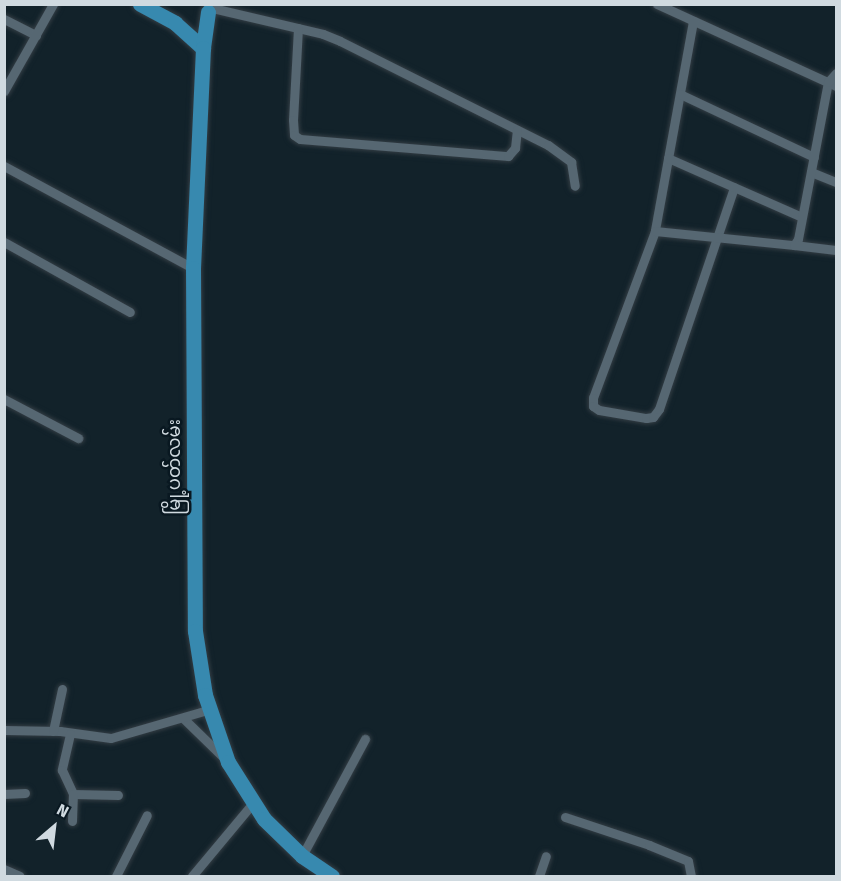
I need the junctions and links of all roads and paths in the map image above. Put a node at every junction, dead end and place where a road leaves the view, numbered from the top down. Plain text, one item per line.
1 (53, 4) edge
2 (140, 4) edge
3 (657, 4) edge
4 (208, 9) junction
5 (4, 19) edge
6 (693, 21) junction
7 (176, 23) junction
8 (298, 28) junction
9 (36, 35) junction
10 (203, 48) junction
11 (837, 73) edge
12 (832, 84) edge
13 (4, 91) edge
14 (680, 94) junction
15 (517, 130) junction
16 (814, 157) junction
17 (668, 158) junction
18 (4, 166) edge
19 (811, 171) junction
20 (837, 183) edge
21 (574, 186) dead end
22 (734, 187) junction
23 (802, 217) junction
24 (655, 231) junction
25 (719, 239) junction
26 (4, 242) edge
27 (794, 245) junction
28 (837, 250) edge
29 (193, 268) junction
30 (130, 312) dead end
31 (4, 399) edge
32 (78, 438) dead end
33 (62, 690) dead end
34 (211, 709) junction
35 (183, 718) junction
36 (4, 730) edge
37 (53, 731) junction
38 (70, 734) junction
39 (365, 740) dead end
40 (228, 762) junction
41 (25, 793) dead end
42 (4, 794) edge
43 (73, 794) junction
44 (118, 795) dead end
45 (252, 804) junction
46 (147, 815) dead end
47 (565, 817) dead end
48 (72, 821) dead end
49 (302, 856) junction
50 (546, 856) dead end
51 (5, 871) edge
52 (322, 873) edge
53 (20, 876) edge
54 (116, 876) edge
55 (192, 876) edge
56 (539, 876) edge
57 (691, 876) edge

1 - 9 street
2 - 7 main road
3 - 6 street
4 - 7 main road
4 - 8 street
4 - 10 main road, မြို့ပတ်လမ်း
5 - 9 street
6 - 12 street
6 - 14 street
7 - 10 main road
8 - 15 street
8 - 15 street
9 - 13 street
10 - 29 main road, မြို့ပတ်လမ်း
11 - 12 street
12 - 16 street
14 - 16 street
14 - 17 street
15 - 21 street
16 - 19 street
17 - 22 street
17 - 24 street
18 - 29 street
19 - 20 street
19 - 23 street
22 - 23 street
22 - 25 street
23 - 27 street
24 - 25 street
24 - 25 street
25 - 27 street
26 - 30 street
27 - 28 street
29 - 34 main road, မြို့ပတ်လမ်း
31 - 32 street
33 - 37 street
34 - 35 street
34 - 40 main road, မြို့ပတ်လမ်း
35 - 38 street
35 - 40 street
36 - 37 street
37 - 38 street
38 - 43 street
39 - 49 street
40 - 45 main road, မြို့ပတ်လမ်း
41 - 42 street
43 - 44 street
43 - 48 street
45 - 49 main road, မြို့ပတ်လမ်း
45 - 55 street
46 - 54 street
47 - 57 street
49 - 52 main road, မြို့ပတ်လမ်း
50 - 56 street
51 - 53 street

